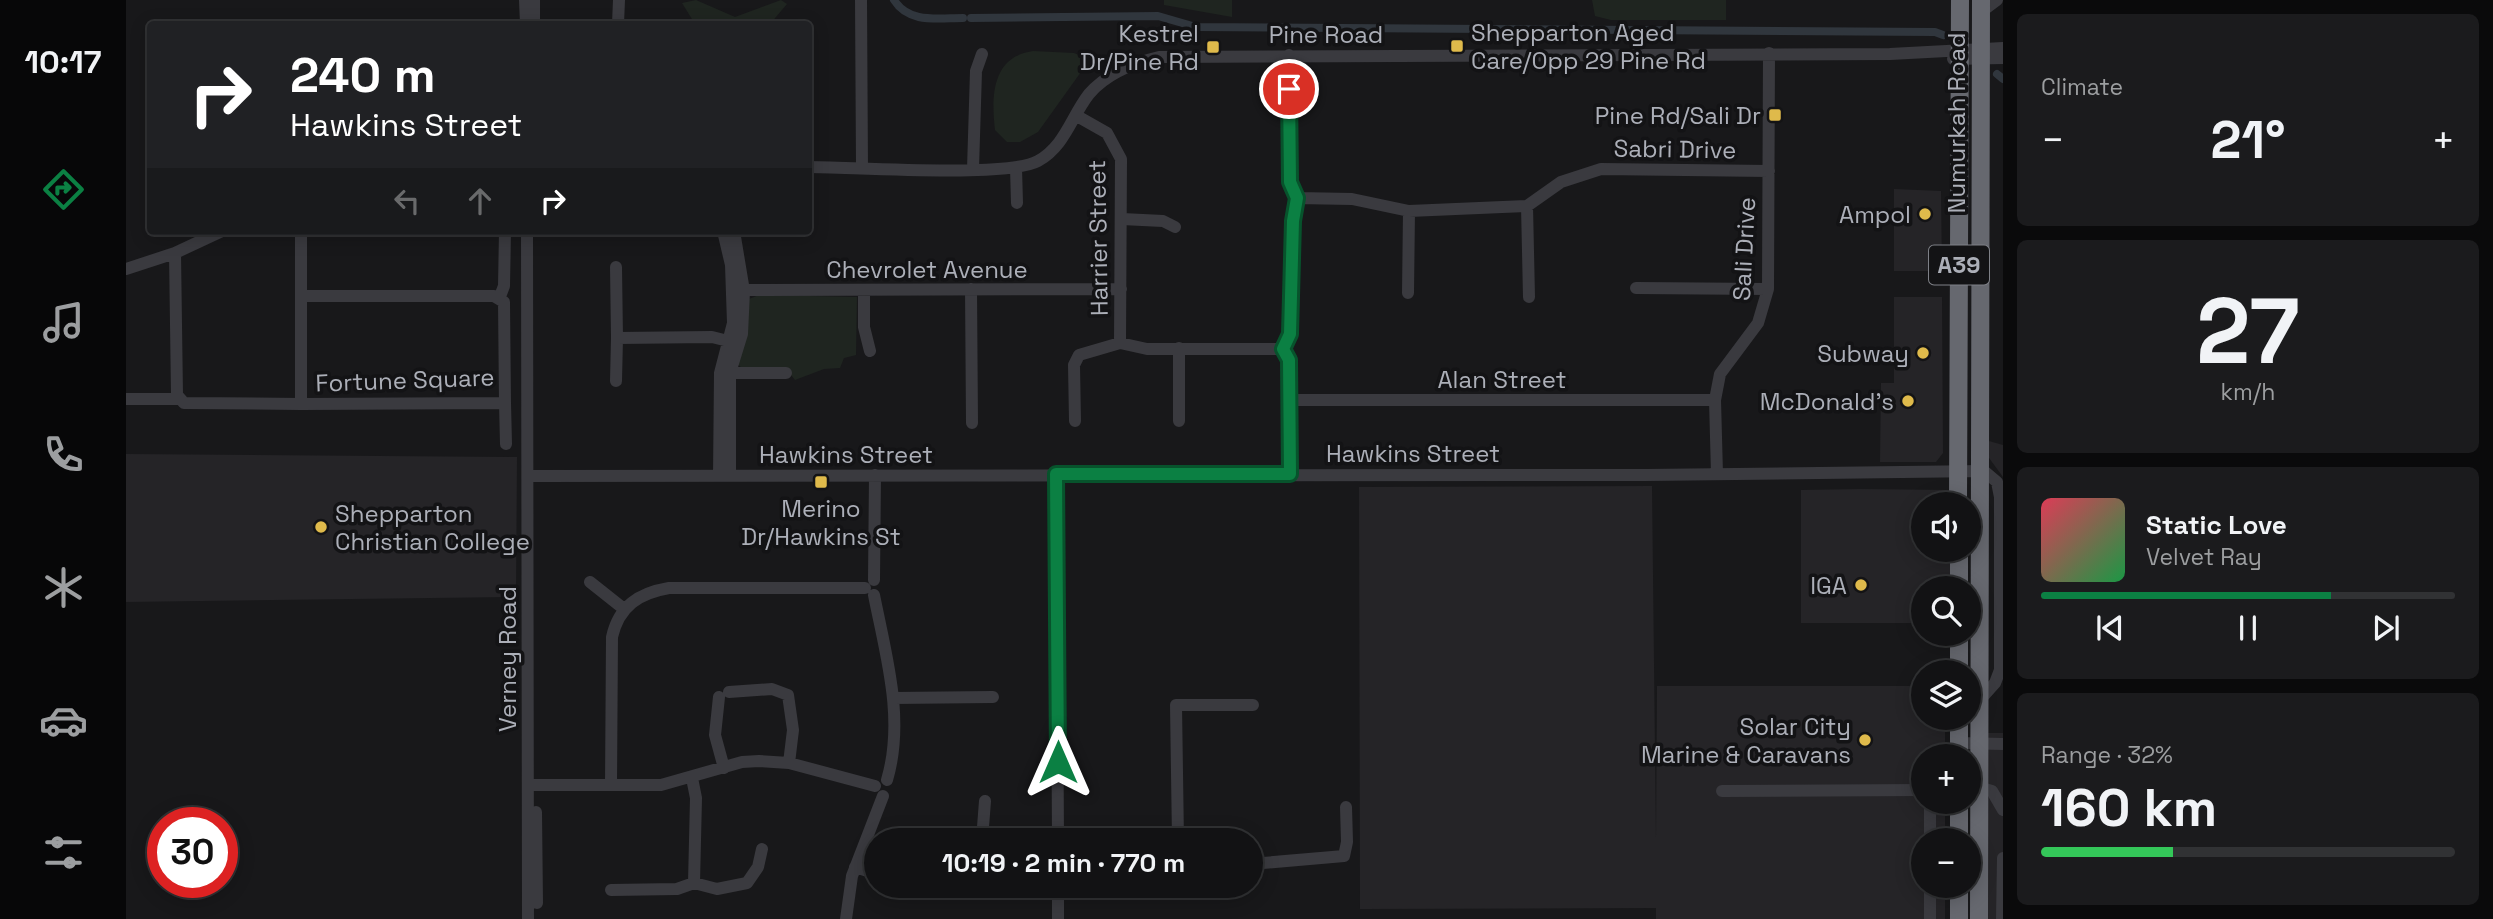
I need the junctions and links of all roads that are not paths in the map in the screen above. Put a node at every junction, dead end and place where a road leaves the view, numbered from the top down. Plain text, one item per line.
1 (526, 0) edge
2 (534, 0) edge
3 (619, 0) edge
4 (860, 0) edge
5 (1960, 0) edge
6 (1997, 0) edge
7 (1981, 6) edge
8 (526, 21) edge
9 (534, 21) edge
10 (618, 21) edge
11 (2003, 48) edge
12 (1769, 53) junction
13 (1981, 53) junction
14 (982, 54) dead end
15 (1289, 55) junction
16 (1960, 55) junction
17 (2003, 58) edge
18 (1077, 116) junction
19 (812, 167) edge
20 (862, 167) junction
21 (1016, 168) junction
22 (973, 169) junction
23 (1769, 171) junction
24 (1297, 198) junction
25 (1017, 203) dead end
26 (1527, 205) junction
27 (1409, 211) junction
28 (1122, 219) junction
29 (1175, 227) dead end
30 (213, 235) edge
31 (301, 235) edge
32 (505, 235) edge
33 (527, 235) edge
34 (535, 235) edge
35 (724, 235) edge
36 (734, 235) edge
37 (1979, 238) junction
38 (175, 253) junction
39 (1959, 261) junction
40 (616, 267) dead end
41 (126, 269) edge
42 (1636, 288) dead end
43 (971, 289) junction
44 (1121, 289) junction
45 (1768, 289) junction
46 (864, 290) junction
47 (739, 291) junction
48 (1408, 293) dead end
49 (302, 296) junction
50 (1529, 297) dead end
51 (499, 299) junction
52 (617, 338) junction
53 (735, 342) junction
54 (1120, 343) junction
55 (1179, 348) junction
56 (1283, 349) junction
57 (870, 351) dead end
58 (725, 373) junction
59 (786, 373) dead end
60 (616, 382) dead end
61 (126, 399) edge
62 (180, 399) junction
63 (1289, 400) junction
64 (1715, 400) junction
65 (505, 403) junction
66 (301, 404) junction
67 (1075, 421) dead end
68 (1179, 421) dead end
69 (972, 423) dead end
70 (506, 444) dead end
71 (1978, 471) junction
72 (1056, 474) junction
73 (1290, 474) junction
74 (1717, 474) junction
75 (725, 475) junction
76 (875, 475) junction
77 (1958, 475) junction
78 (532, 476) junction
79 (1958, 492) edge
80 (590, 582) dead end
81 (871, 588) junction
82 (624, 609) junction
83 (2001, 629) edge
84 (1978, 660) edge
85 (993, 697) dead end
86 (893, 698) junction
87 (1981, 699) edge
88 (1253, 705) dead end
89 (1978, 730) edge
90 (1978, 744) edge
91 (1981, 744) edge
92 (2003, 744) edge
93 (789, 763) junction
94 (724, 768) junction
95 (692, 778) junction
96 (532, 785) junction
97 (611, 785) junction
98 (882, 788) junction
99 (1911, 790) edge
100 (1722, 791) dead end
101 (1981, 794) edge
102 (985, 801) dead end
103 (1346, 807) dead end
104 (2003, 810) edge
105 (1967, 814) edge
106 (983, 828) edge
107 (1058, 828) edge
108 (1178, 828) edge
109 (762, 849) dead end
110 (2003, 858) edge
111 (1263, 863) edge
112 (855, 867) junction
113 (864, 870) edge
114 (694, 883) junction
115 (611, 890) dead end
116 (1058, 898) edge
117 (1930, 898) edge
118 (1959, 898) edge
119 (1979, 911) edge
120 (2002, 917) edge
121 (528, 919) edge
122 (537, 919) edge
123 (846, 919) edge
124 (1058, 919) edge
125 (1930, 919) edge
126 (1959, 919) edge

1 - 8 street
2 - 9 street
3 - 10 street
4 - 20 street
5 - 16 highway, Numurkah Road / A39
6 - 7 street
7 - 13 highway, Numurkah Road / A39
11 - 13 street
12 - 15 street, Pine Road
12 - 16 street, Pine Road
12 - 23 street, Sali Drive
13 - 16 street, Pine Road
13 - 17 street
13 - 37 highway, Numurkah Road / A39
14 - 22 street
15 - 18 street, Pine Road
15 - 24 street
16 - 39 highway, Numurkah Road / A39
18 - 21 street, Pine Road
18 - 28 street, Harrier Street
19 - 20 street, Pine Road
20 - 22 street, Pine Road
21 - 22 street, Pine Road
21 - 25 street
23 - 26 street, Sabri Drive
23 - 45 street, Sali Drive
24 - 27 street
24 - 56 street
26 - 27 street
26 - 50 street
27 - 48 street
28 - 29 street
28 - 44 street, Harrier Street
30 - 38 street
31 - 49 street
32 - 51 street, Fortune Square
33 - 78 street, Verney Road
34 - 78 street, Verney Road
35 - 47 street
36 - 47 street
37 - 39 highway
37 - 71 highway, Numurkah Road / A39
38 - 41 street
38 - 62 street
39 - 77 highway, Numurkah Road / A39
40 - 52 street
42 - 45 street
43 - 44 street, Chevrolet Avenue
43 - 46 street, Chevrolet Avenue
43 - 69 street
44 - 54 street, Harrier Street
45 - 64 street, Sali Drive
46 - 47 street, Chevrolet Avenue
46 - 57 street
47 - 53 street
49 - 51 street
49 - 66 street
51 - 65 street, Fortune Square
52 - 53 street
52 - 60 street
53 - 58 street
54 - 55 street, Harrier Street
54 - 67 street
55 - 56 street, Harrier Street
55 - 68 street
56 - 63 street
58 - 59 street
58 - 75 street
61 - 62 street, Fortune Square
62 - 66 street, Fortune Square
63 - 64 street, Alan Street
63 - 73 street
64 - 74 street, Sali Drive
65 - 66 street, Fortune Square
65 - 70 street
71 - 77 street
71 - 83 street
71 - 84 highway, Numurkah Road / A39
72 - 73 street, Hawkins Street
72 - 76 street, Hawkins Street
72 - 107 street
73 - 74 street, Hawkins Street
74 - 77 street, Hawkins Street
75 - 76 street, Hawkins Street
75 - 78 street, Hawkins Street
76 - 81 street
77 - 79 highway, Numurkah Road / A39
78 - 96 street, Verney Road
80 - 82 street
81 - 82 street
81 - 86 street
82 - 97 street
83 - 87 street
85 - 86 street
86 - 98 street
88 - 108 street
89 - 90 highway, Numurkah Road / A39
91 - 92 street
93 - 94 street
93 - 94 street
93 - 98 street
94 - 95 street
95 - 97 street
95 - 114 street
96 - 97 street
96 - 121 street, Verney Road
96 - 122 street, Verney Road
98 - 112 street
99 - 100 street
101 - 104 street
102 - 106 street
103 - 111 street
105 - 119 highway, Numurkah Road / A39
109 - 114 street
110 - 120 street
112 - 113 street
112 - 123 street
114 - 115 street
116 - 124 street
117 - 125 street
118 - 126 highway
119 - 120 street

